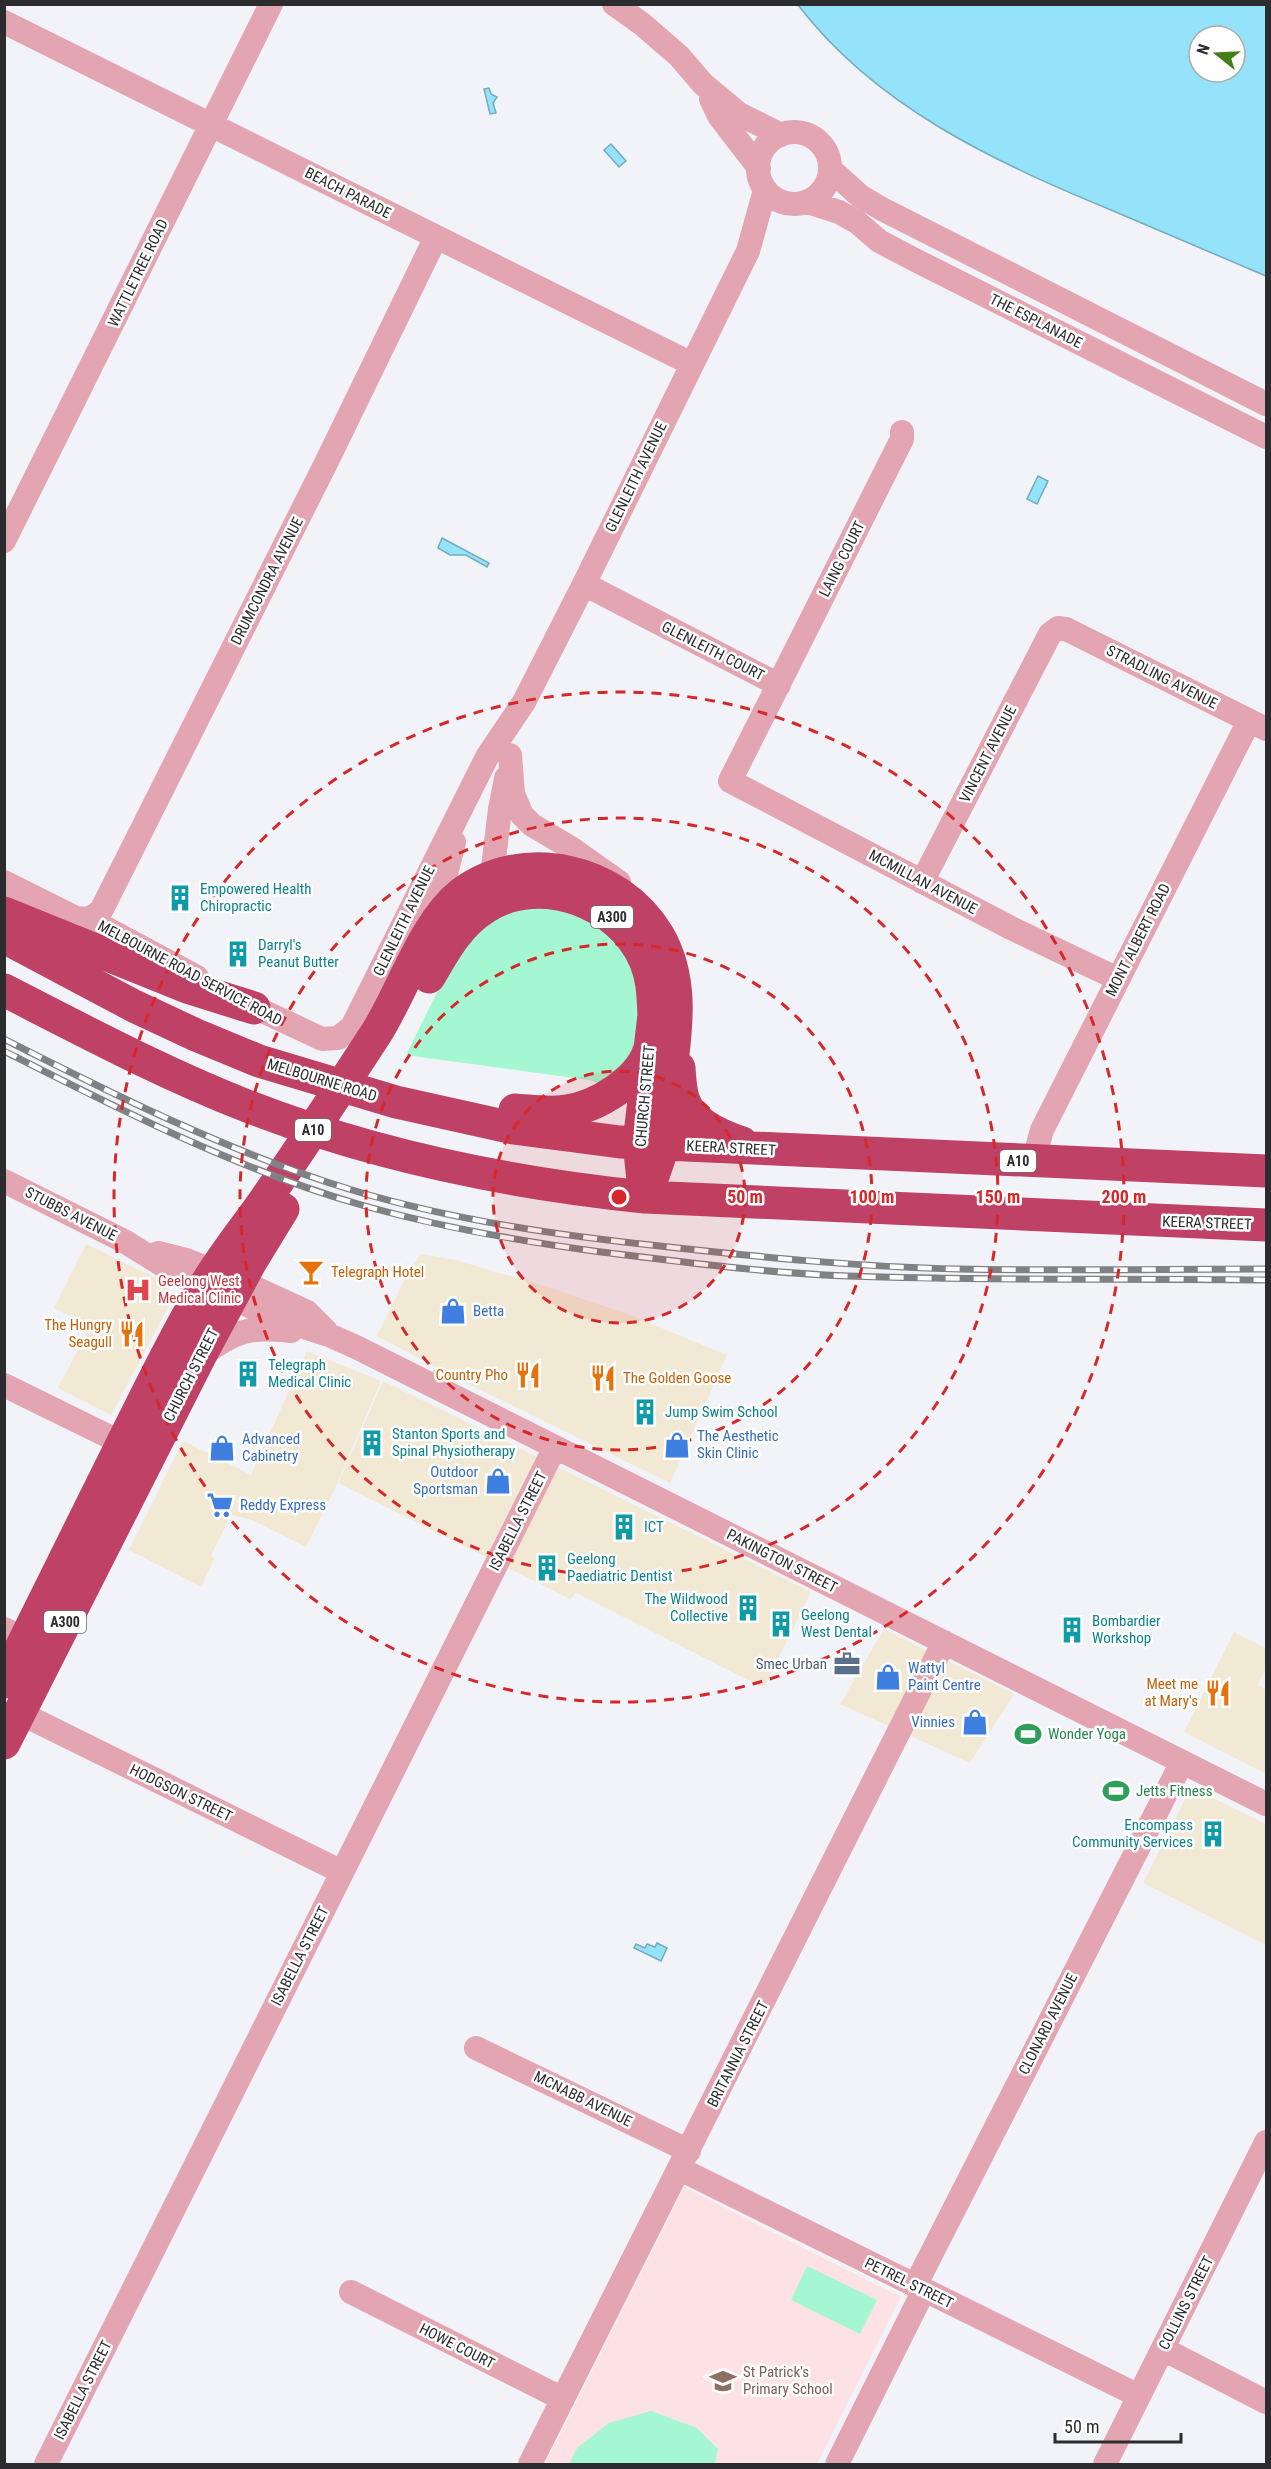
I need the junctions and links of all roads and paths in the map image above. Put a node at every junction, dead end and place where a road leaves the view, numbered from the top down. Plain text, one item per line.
1 (271, 4) edge
2 (614, 4) edge
3 (4, 22) edge
4 (703, 84) junction
5 (212, 124) junction
6 (781, 135) junction
7 (830, 170) junction
8 (762, 179) junction
9 (804, 203) junction
10 (436, 237) junction
11 (748, 251) junction
12 (692, 364) junction
13 (1266, 404) edge
14 (902, 432) dead end
15 (1266, 437) edge
16 (4, 541) edge
17 (584, 584) junction
18 (1058, 628) joint
19 (779, 686) junction
20 (524, 702) junction
21 (1258, 725) edge
22 (510, 755) junction
23 (730, 781) joint
24 (461, 807) junction
25 (500, 809) junction
26 (532, 825) junction
27 (492, 876) junction
28 (4, 882) edge
29 (922, 882) junction
30 (4, 913) edge
31 (476, 914) junction
32 (89, 919) junction
33 (658, 935) junction
34 (4, 938) edge
35 (408, 975) junction
36 (1118, 979) junction
37 (4, 990) edge
38 (254, 1008) junction
39 (677, 1025) junction
40 (387, 1031) junction
41 (345, 1034) joint
42 (650, 1050) junction
43 (396, 1102) junction
44 (651, 1144) junction
45 (770, 1150) junction
46 (1033, 1162) junction
47 (1266, 1171) edge
48 (4, 1180) edge
49 (645, 1197) junction
50 (1266, 1226) edge
51 (222, 1284) junction
52 (329, 1335) junction
53 (200, 1356) junction
54 (4, 1385) edge
55 (122, 1443) junction
56 (555, 1448) junction
57 (15, 1634) edge
58 (945, 1642) junction
59 (4, 1682) edge
60 (20, 1713) junction
61 (4, 1743) edge
62 (1182, 1762) junction
63 (1266, 1804) edge
64 (342, 1872) junction
65 (476, 2048) dead end
66 (1266, 2142) edge
67 (685, 2160) junction
68 (919, 2288) junction
69 (351, 2292) dead end
70 (1163, 2349) junction
71 (1139, 2397) junction
72 (563, 2399) junction
73 (1266, 2402) edge
74 (46, 2464) edge
75 (531, 2464) edge
76 (837, 2464) edge
77 (1105, 2464) edge

1 - 5 street, WATTLETREE ROAD
2 - 4 street
3 - 5 street, BEACH PARADE
4 - 6 street
4 - 8 street
5 - 10 street, BEACH PARADE
5 - 16 street, WATTLETREE ROAD
6 - 7 street
6 - 8 street
7 - 9 street
7 - 13 street, THE ESPLANADE
8 - 9 street
8 - 11 street, GLENLEITH AVENUE
9 - 11 street, GLENLEITH AVENUE
9 - 15 street, THE ESPLANADE
10 - 12 street, BEACH PARADE
10 - 32 street, DRUMCONDRA AVENUE
11 - 12 street, GLENLEITH AVENUE
12 - 17 street, GLENLEITH AVENUE
14 - 19 street, LAING COURT
17 - 19 street, GLENLEITH COURT
17 - 20 street, GLENLEITH AVENUE
18 - 21 street, STRADLING AVENUE
18 - 29 street, VINCENT AVENUE
19 - 23 street, GLENLEITH COURT
20 - 22 street, GLENLEITH AVENUE
20 - 24 street, GLENLEITH AVENUE
21 - 36 street, MONT ALBERT ROAD
22 - 25 street, GLENLEITH AVENUE
22 - 26 street
23 - 29 street, MCMILLAN AVENUE
24 - 25 street
24 - 35 street, GLENLEITH AVENUE
24 - 41 street, GLENLEITH AVENUE
25 - 26 street
25 - 27 street, GLENLEITH AVENUE
26 - 33 street
27 - 31 highway, GLENLEITH AVENUE
27 - 33 highway, CHURCH STREET / A300
27 - 35 highway, CHURCH STREET / A300
28 - 32 street, MELBOURNE ROAD SERVICE ROAD
29 - 36 street, MCMILLAN AVENUE
30 - 38 highway
31 - 40 highway, CHURCH STREET / A300
31 - 42 highway, CHURCH STREET / A300
32 - 38 street, MELBOURNE ROAD SERVICE ROAD
33 - 39 highway, CHURCH STREET / A300
34 - 43 highway, MELBOURNE ROAD / A10
35 - 40 highway, CHURCH STREET / A300
36 - 46 street, MONT ALBERT ROAD
37 - 49 highway, A10
38 - 41 street, MELBOURNE ROAD SERVICE ROAD
39 - 44 highway, CHURCH STREET / A300
39 - 45 highway
40 - 51 highway, CHURCH STREET / A300
42 - 43 highway
42 - 44 highway, CHURCH STREET / A300
43 - 44 highway, MELBOURNE ROAD / A10
44 - 45 highway, KEERA STREET / A10
44 - 49 highway, CHURCH STREET / A300
45 - 46 highway, KEERA STREET / A10
46 - 47 highway, KEERA STREET / A10
48 - 51 street, STUBBS AVENUE
49 - 50 highway, KEERA STREET / A10
51 - 52 street, PAKINGTON STREET
51 - 53 highway, CHURCH STREET / A300
51 - 55 highway, CHURCH STREET / A300
52 - 53 street
52 - 56 street, PAKINGTON STREET
53 - 60 highway, CHURCH STREET / A300
54 - 55 street
55 - 57 highway, CHURCH STREET / A300
56 - 58 street, PAKINGTON STREET
56 - 64 street, ISABELLA STREET
57 - 59 highway, CHURCH STREET / A300
58 - 62 street, PAKINGTON STREET
58 - 67 street, BRITANNIA STREET
60 - 61 highway, CHURCH STREET / A300
60 - 64 street, HODGSON STREET
62 - 63 street, PAKINGTON STREET
62 - 68 street, CLONARD AVENUE
64 - 74 street, ISABELLA STREET
65 - 67 street, MCNABB AVENUE
66 - 70 street, COLLINS STREET
67 - 68 street, PETREL STREET
67 - 72 street, BRITANNIA STREET
68 - 71 street, PETREL STREET
68 - 76 street, CLONARD AVENUE
69 - 72 street, HOWE COURT
70 - 71 street, COLLINS STREET
70 - 73 street
71 - 77 street, COLLINS STREET
72 - 75 street, BRITANNIA STREET

